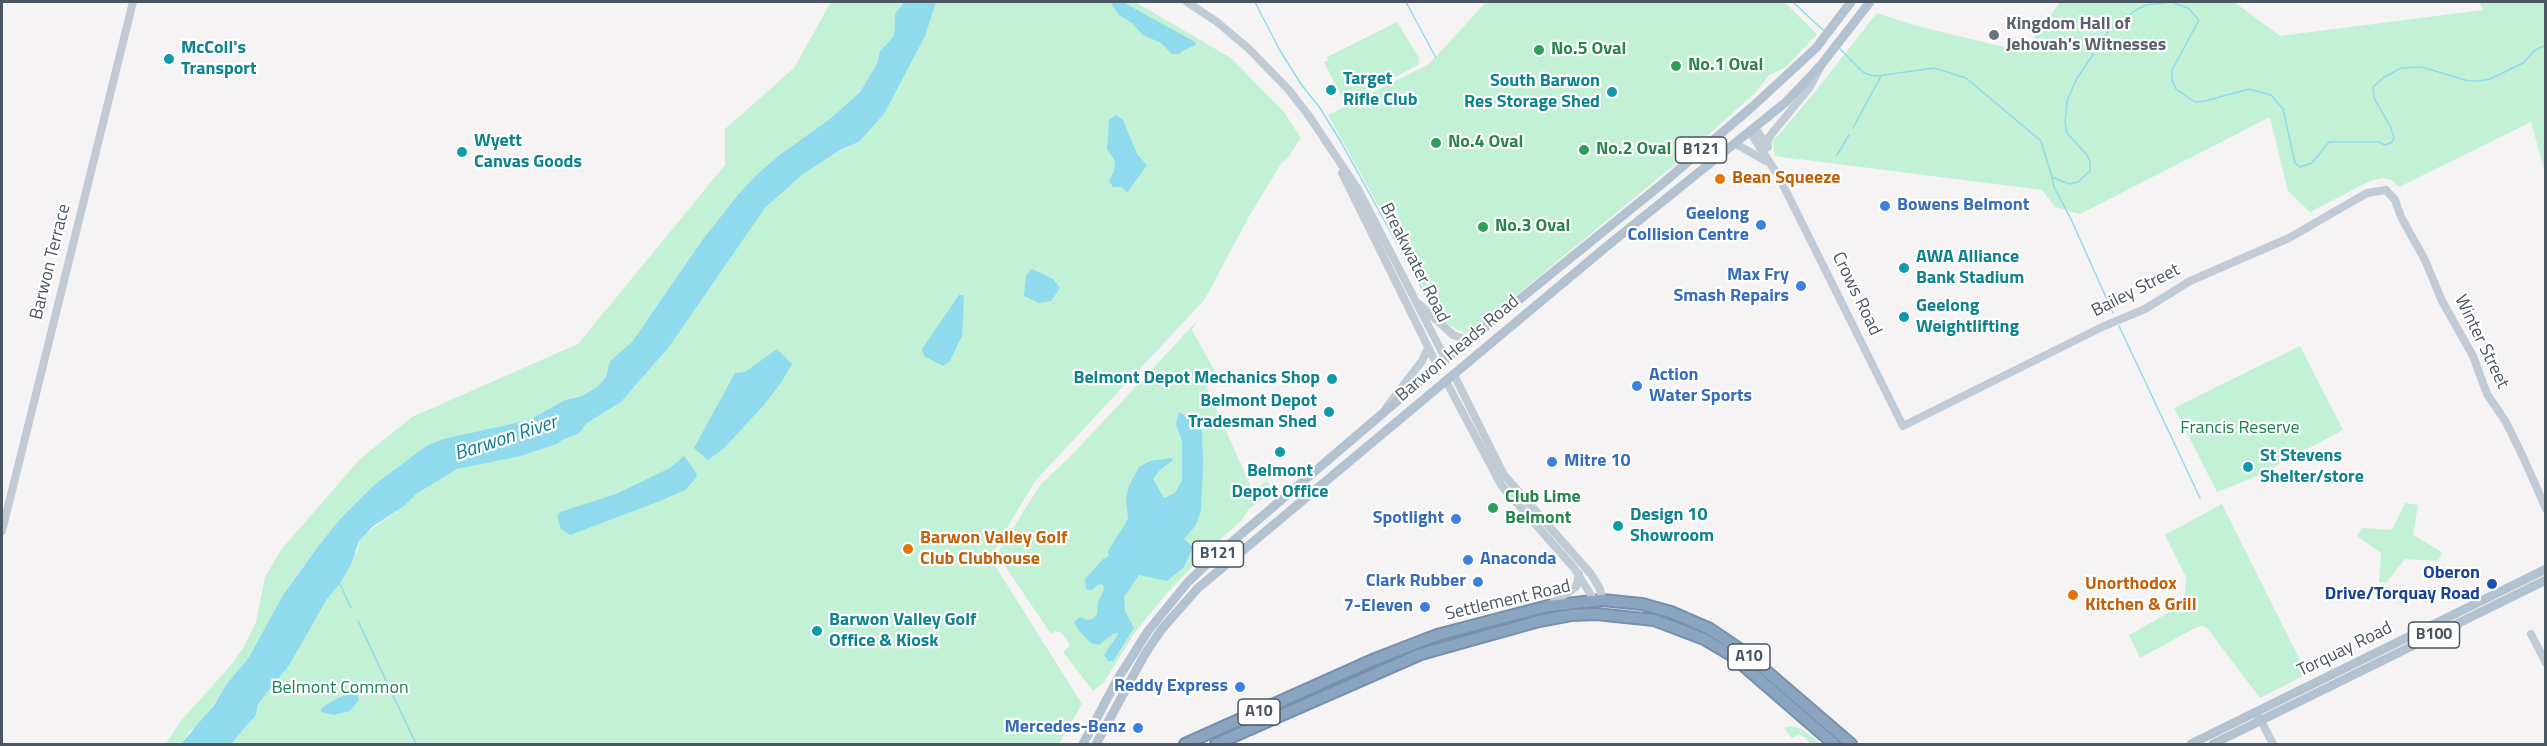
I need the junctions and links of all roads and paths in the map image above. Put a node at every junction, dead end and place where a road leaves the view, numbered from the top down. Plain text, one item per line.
1 (133, 2) edge
2 (1187, 2) edge
3 (1851, 2) edge
4 (1870, 2) edge
5 (1824, 62) junction
6 (1741, 116) junction
7 (1752, 130) junction
8 (1736, 144) junction
9 (1767, 146) junction
10 (1332, 151) junction
11 (1766, 158) junction
12 (1779, 177) junction
13 (2386, 190) joint
14 (1413, 297) junction
15 (1473, 337) junction
16 (1428, 348) junction
17 (1442, 363) junction
18 (1450, 378) junction
19 (1378, 417) junction
20 (1903, 426) joint
21 (1304, 498) junction
22 (1283, 500) junction
23 (2546, 509) edge
24 (1546, 530) junction
25 (2, 531) edge
26 (2546, 569) edge
27 (1579, 574) junction
28 (2546, 580) edge
29 (1598, 600) junction
30 (1548, 606) junction
31 (1601, 614) junction
32 (2531, 634) dead end
33 (1375, 659) junction
34 (2546, 663) edge
35 (1380, 670) junction
36 (1786, 688) junction
37 (1118, 703) junction
38 (1100, 711) junction
39 (1796, 711) junction
40 (1809, 715) junction
41 (2259, 716) junction
42 (1203, 741) edge
43 (1082, 744) edge
44 (1096, 744) edge
45 (1185, 744) edge
46 (1216, 744) edge
47 (1834, 744) edge
48 (1851, 744) edge
49 (2191, 744) edge
50 (2212, 744) edge
51 (2273, 744) edge

1 - 25 street, Barwon Terrace
2 - 10 street, Breakwater Road
3 - 6 main road, Barwon Heads Road / B121
4 - 5 main road, Barwon Heads Road / B121
5 - 7 main road, Barwon Heads Road / B121
5 - 9 street
6 - 7 main road
6 - 15 main road, Barwon Heads Road / B121
7 - 8 main road, Barwon Heads Road / B121
7 - 9 street, Crows Road
7 - 11 street
8 - 11 street
8 - 18 main road, Barwon Heads Road / B121
9 - 12 street, Crows Road
10 - 14 street, Breakwater Road
10 - 16 street, Breakwater Road
11 - 12 street, Crows Road
12 - 20 street, Crows Road
13 - 20 street, Bailey Street
13 - 23 street, Winter Street
14 - 15 street
14 - 17 street, Breakwater Road
15 - 17 main road, Barwon Heads Road / B121
16 - 17 street, Breakwater Road
16 - 19 street, B121
17 - 18 main road, Breakwater Road
17 - 19 main road, Barwon Heads Road / B121
18 - 21 main road, Barwon Heads Road / B121
18 - 24 street, Breakwater Road
19 - 22 main road, Barwon Heads Road / B121
21 - 22 main road
21 - 37 main road, Barwon Heads Road / B121
22 - 38 main road, Barwon Heads Road / B121
24 - 27 street, Breakwater Road
24 - 29 street, Breakwater Road
26 - 41 main road, Torquay Road / B100
27 - 29 street, Breakwater Road
27 - 30 street
28 - 41 main road, Torquay Road / B100
29 - 30 highway, Settlement Road / A10
29 - 31 highway
29 - 36 highway, Settlement Road / A10
30 - 33 highway, Settlement Road / A10
31 - 35 highway, Settlement Road / A10
31 - 39 highway, Settlement Road / A10
32 - 34 street
33 - 35 highway
33 - 42 highway, Settlement Road / A10
35 - 46 highway, Settlement Road / A10
36 - 39 highway
36 - 40 highway, Settlement Road / A10
37 - 38 main road
37 - 44 main road, Barwon Heads Road / B121
38 - 43 main road, Barwon Heads Road / B121
39 - 40 highway, Settlement Road / A10
40 - 47 highway, Settlement Road / A10
40 - 48 highway, Settlement Road / A10
41 - 49 main road, Torquay Road / B100
41 - 50 main road, Torquay Road / B100
41 - 51 street
42 - 45 highway, Settlement Road / A10

